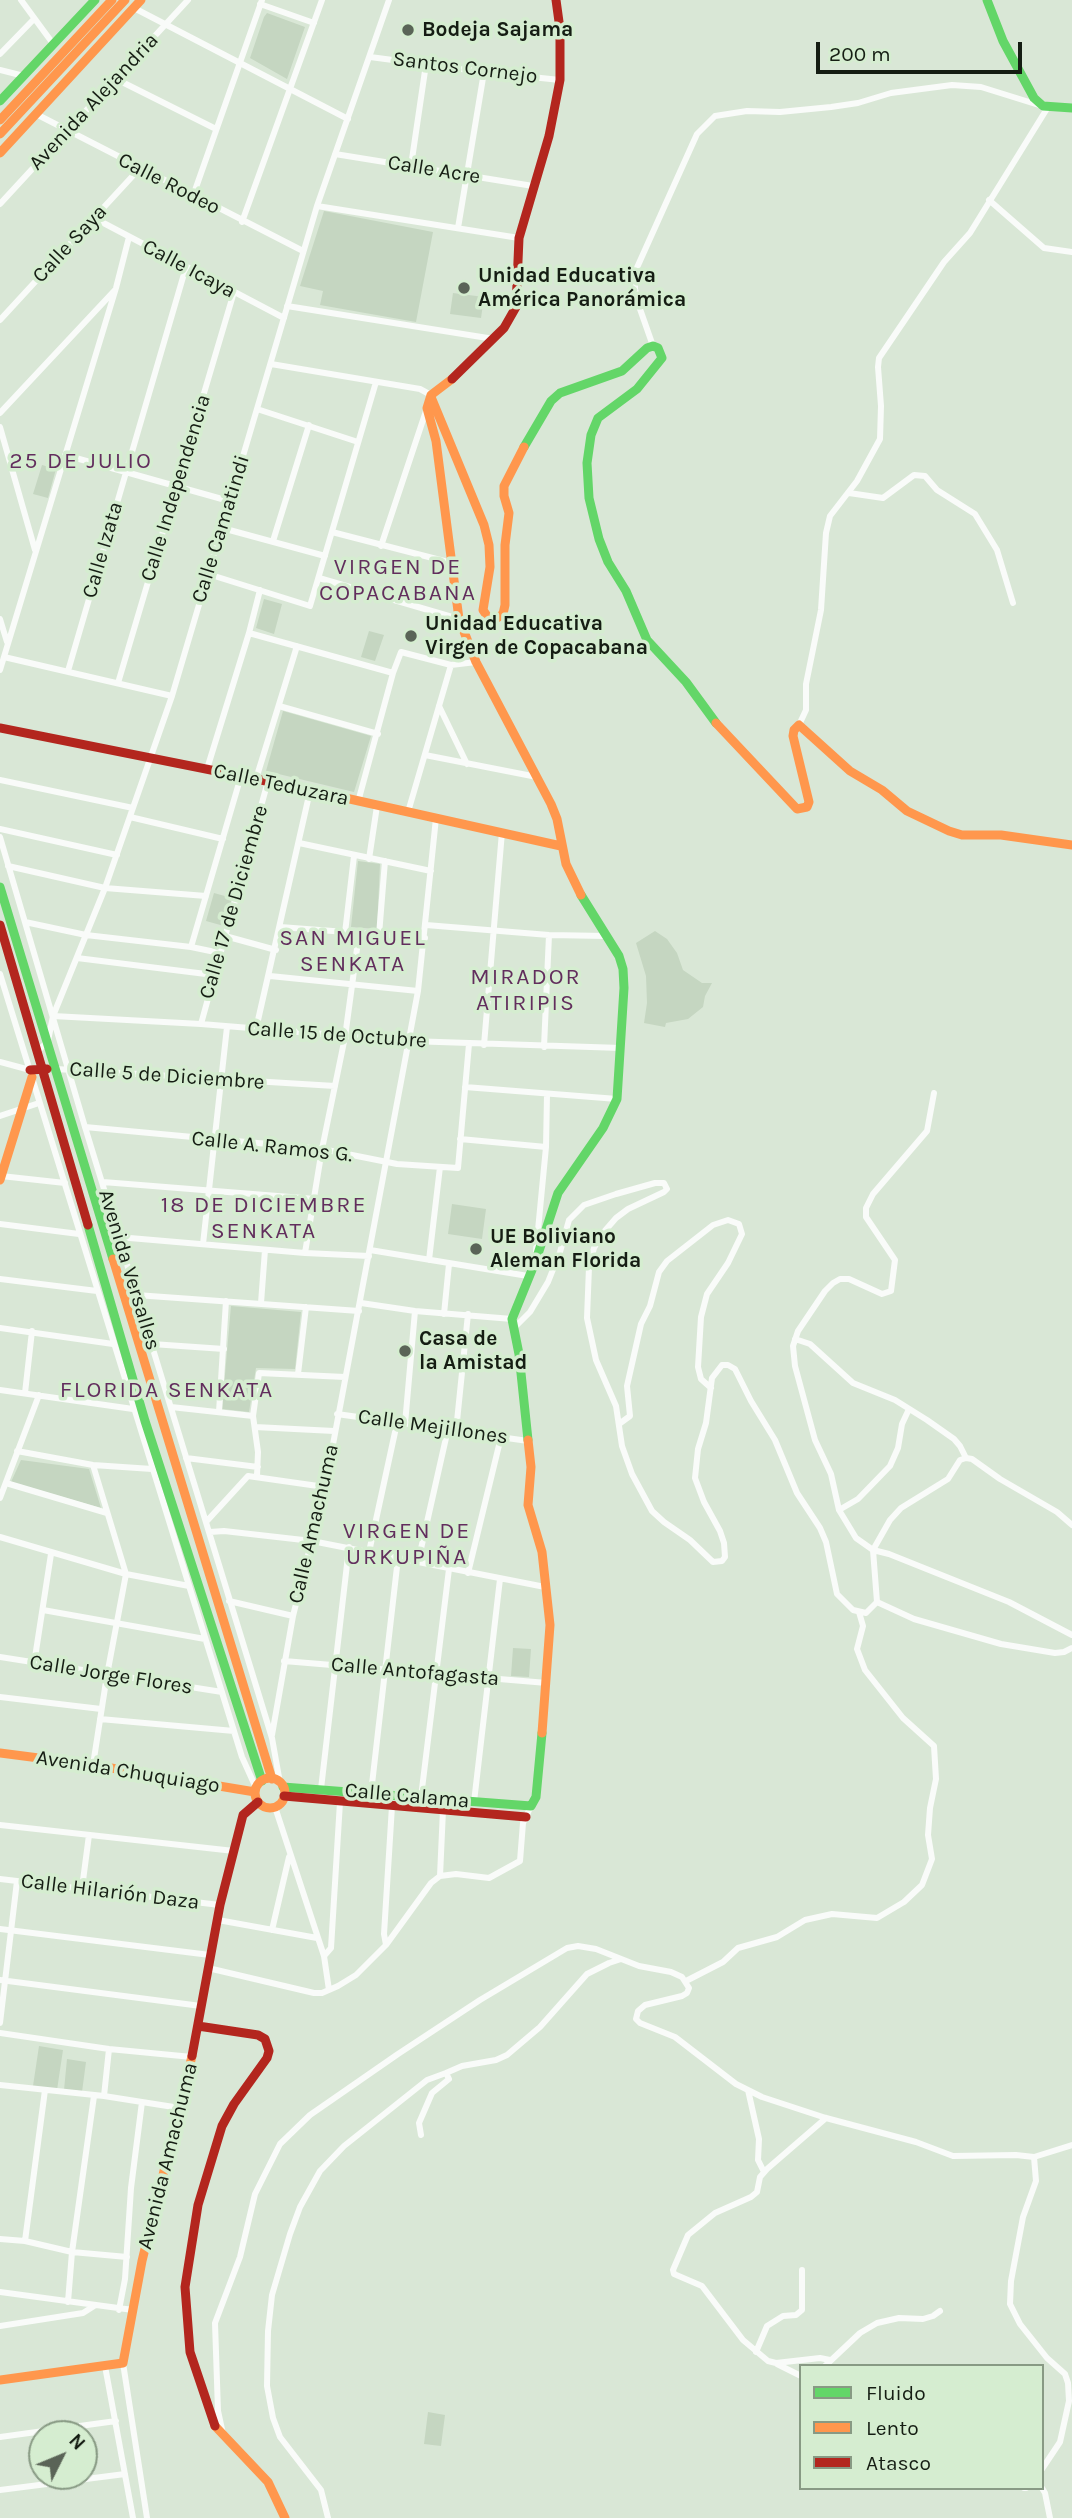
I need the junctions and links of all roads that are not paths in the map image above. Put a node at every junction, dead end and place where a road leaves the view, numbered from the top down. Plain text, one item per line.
1 (21, 0) edge
2 (95, 0) edge
3 (112, 0) edge
4 (125, 0) edge
5 (141, 0) edge
6 (187, 0) edge
7 (323, 0) edge
8 (390, 0) edge
9 (556, 0) edge
10 (987, 0) edge
11 (261, 2) edge
12 (134, 8) junction
13 (34, 19) junction
14 (314, 23) junction
15 (165, 24) junction
16 (54, 45) junction
17 (0, 54) edge
18 (370, 57) junction
19 (241, 64) junction
20 (426, 64) junction
21 (0, 70) edge
22 (484, 72) junction
23 (24, 76) junction
24 (114, 78) junction
25 (560, 80) junction
26 (291, 89) junction
27 (0, 101) edge
28 (1045, 106) junction
29 (1072, 108) edge
30 (36, 114) junction
31 (348, 119) junction
32 (0, 120) edge
33 (216, 129) junction
34 (66, 131) junction
35 (0, 134) edge
36 (0, 153) edge
37 (335, 154) junction
38 (411, 166) junction
39 (140, 168) junction
40 (467, 175) junction
41 (533, 186) junction
42 (193, 196) junction
43 (989, 200) junction
44 (0, 204) edge
45 (317, 206) junction
46 (94, 218) junction
47 (242, 222) junction
48 (458, 228) junction
49 (129, 237) junction
50 (519, 238) junction
51 (303, 251) junction
52 (1072, 253) edge
53 (186, 267) junction
54 (116, 288) junction
55 (234, 292) junction
56 (287, 306) junction
57 (284, 318) junction
58 (0, 320) edge
59 (494, 339) junction
60 (653, 346) junction
61 (271, 364) junction
62 (376, 382) junction
63 (431, 395) junction
64 (427, 408) junction
65 (257, 409) junction
66 (0, 413) edge
67 (309, 425) junction
68 (0, 427) edge
69 (358, 442) junction
70 (65, 455) junction
71 (126, 472) junction
72 (177, 487) junction
73 (849, 493) junction
74 (229, 501) junction
75 (222, 528) junction
76 (332, 532) junction
77 (273, 541) junction
78 (382, 546) junction
79 (35, 550) junction
80 (325, 556) junction
81 (452, 563) junction
82 (208, 573) junction
83 (319, 578) junction
84 (260, 590) junction
85 (1013, 603) dead end
86 (0, 619) edge
87 (459, 619) junction
88 (249, 633) junction
89 (7, 644) junction
90 (297, 646) junction
91 (4, 657) junction
92 (476, 663) junction
93 (451, 666) junction
94 (0, 670) edge
95 (68, 671) junction
96 (393, 673) junction
97 (118, 683) junction
98 (172, 695) junction
99 (279, 706) junction
100 (439, 706) junction
101 (799, 725) junction
102 (0, 727) edge
103 (377, 734) junction
104 (425, 755) junction
105 (151, 757) junction
106 (467, 764) junction
107 (206, 769) junction
108 (241, 776) junction
109 (537, 777) junction
110 (256, 779) junction
111 (0, 780) edge
112 (268, 781) junction
113 (310, 790) junction
114 (358, 802) junction
115 (377, 806) junction
116 (133, 808) junction
117 (408, 812) junction
118 (130, 817) junction
119 (436, 818) junction
120 (0, 829) edge
121 (502, 832) junction
122 (0, 838) edge
123 (223, 839) junction
124 (299, 843) junction
125 (1072, 845) edge
126 (561, 846) junction
127 (117, 855) junction
128 (354, 856) junction
129 (369, 859) junction
130 (384, 861) junction
131 (8, 866) junction
132 (431, 871) junction
133 (0, 887) edge
134 (106, 888) junction
135 (206, 896) junction
136 (25, 922) junction
137 (0, 925) edge
138 (426, 925) junction
139 (280, 927) junction
140 (492, 930) junction
141 (345, 933) junction
142 (359, 934) junction
143 (86, 935) junction
144 (379, 935) junction
145 (549, 935) junction
146 (225, 936) junction
147 (606, 936) junction
148 (425, 938) junction
149 (191, 947) junction
150 (275, 950) junction
151 (220, 953) junction
152 (76, 958) junction
153 (0, 974) edge
154 (214, 975) junction
155 (270, 976) junction
156 (353, 984) junction
157 (418, 991) junction
158 (0, 1005) edge
159 (10, 1008) junction
160 (53, 1016) junction
161 (201, 1024) junction
162 (227, 1027) junction
163 (256, 1029) junction
164 (345, 1037) junction
165 (48, 1041) junction
166 (408, 1041) junction
167 (469, 1044) junction
168 (484, 1045) junction
169 (544, 1046) junction
170 (621, 1048) junction
171 (38, 1051) junction
172 (0, 1062) edge
173 (68, 1068) junction
174 (56, 1069) junction
175 (44, 1070) junction
176 (31, 1074) junction
177 (222, 1080) junction
178 (335, 1086) junction
179 (466, 1087) junction
180 (934, 1093) dead end
181 (547, 1095) junction
182 (617, 1099) junction
183 (39, 1103) junction
184 (23, 1108) junction
185 (0, 1116) edge
186 (85, 1127) junction
187 (460, 1139) junction
188 (215, 1140) junction
189 (546, 1147) junction
190 (322, 1149) junction
191 (386, 1161) junction
192 (440, 1167) junction
193 (1, 1178) edge
194 (103, 1182) junction
195 (65, 1183) junction
196 (209, 1192) junction
197 (315, 1199) junction
198 (0, 1224) edge
199 (79, 1234) junction
200 (118, 1237) junction
201 (203, 1244) junction
202 (265, 1250) junction
203 (369, 1253) junction
204 (305, 1254) junction
205 (536, 1259) junction
206 (429, 1260) junction
207 (449, 1264) junction
208 (528, 1276) junction
209 (0, 1279) edge
210 (97, 1291) junction
211 (136, 1294) junction
212 (226, 1301) junction
213 (261, 1303) junction
214 (361, 1303) junction
215 (306, 1307) junction
216 (359, 1311) junction
217 (415, 1311) junction
218 (444, 1314) junction
219 (468, 1314) junction
220 (513, 1324) junction
221 (0, 1328) edge
222 (32, 1331) junction
223 (794, 1339) junction
224 (113, 1344) junction
225 (152, 1344) junction
226 (223, 1349) junction
227 (298, 1374) junction
228 (345, 1377) junction
229 (711, 1388) junction
230 (0, 1390) edge
231 (25, 1393) junction
232 (39, 1395) junction
233 (170, 1407) junction
234 (133, 1409) junction
235 (909, 1409) junction
236 (219, 1412) junction
237 (337, 1414) junction
238 (253, 1416) junction
239 (397, 1423) junction
240 (405, 1424) junction
241 (619, 1424) junction
242 (255, 1427) junction
243 (452, 1430) junction
244 (334, 1431) junction
245 (501, 1437) junction
246 (528, 1441) junction
247 (17, 1451) junction
248 (186, 1458) junction
249 (966, 1458) junction
250 (93, 1465) junction
251 (258, 1467) junction
252 (152, 1469) junction
253 (257, 1476) junction
254 (6, 1483) junction
255 (325, 1487) junction
256 (0, 1497) edge
257 (839, 1510) junction
258 (107, 1513) junction
259 (206, 1521) junction
260 (1072, 1524) edge
261 (210, 1532) junction
262 (0, 1538) edge
263 (312, 1541) junction
264 (349, 1548) junction
265 (873, 1550) junction
266 (369, 1552) junction
267 (51, 1554) junction
268 (398, 1558) junction
269 (418, 1562) junction
270 (449, 1569) junction
271 (468, 1573) junction
272 (126, 1574) junction
273 (500, 1579) junction
274 (189, 1586) junction
275 (545, 1587) junction
276 (229, 1601) junction
277 (877, 1602) junction
278 (43, 1610) junction
279 (859, 1612) junction
280 (293, 1616) junction
281 (115, 1624) junction
282 (1072, 1636) edge
283 (205, 1639) junction
284 (1071, 1651) edge
285 (0, 1657) edge
286 (284, 1661) junction
287 (34, 1664) junction
288 (335, 1666) junction
289 (384, 1670) junction
290 (107, 1675) junction
291 (437, 1675) junction
292 (490, 1679) junction
293 (547, 1683) junction
294 (222, 1692) junction
295 (0, 1697) edge
296 (101, 1709) junction
297 (100, 1719) junction
298 (234, 1731) junction
299 (272, 1738) junction
300 (0, 1753) edge
301 (93, 1765) junction
302 (269, 1788) junction
303 (321, 1789) junction
304 (371, 1793) junction
305 (421, 1797) junction
306 (340, 1802) junction
307 (474, 1802) junction
308 (392, 1806) junction
309 (531, 1806) junction
310 (275, 1807) junction
311 (443, 1810) junction
312 (526, 1817) junction
313 (0, 1825) edge
314 (89, 1835) junction
315 (234, 1851) junction
316 (290, 1853) junction
317 (440, 1876) junction
318 (0, 1879) edge
319 (18, 1881) junction
320 (82, 1888) junction
321 (220, 1905) junction
322 (218, 1920) junction
323 (0, 1929) edge
324 (12, 1930) junction
325 (272, 1930) junction
326 (317, 1938) junction
327 (386, 1945) junction
328 (210, 1955) junction
329 (324, 1956) junction
330 (622, 1959) junction
331 (208, 1968) junction
332 (3, 1980) edge
333 (686, 1981) junction
334 (329, 1990) junction
335 (201, 2006) junction
336 (0, 2023) edge
337 (198, 2026) junction
338 (0, 2033) edge
339 (110, 2049) junction
340 (192, 2057) junction
341 (446, 2073) junction
342 (0, 2085) edge
343 (45, 2090) junction
344 (748, 2090) junction
345 (94, 2096) junction
346 (104, 2096) junction
347 (142, 2102) junction
348 (180, 2108) junction
349 (826, 2118) junction
350 (421, 2135) dead end
351 (1072, 2145) edge
352 (1034, 2157) junction
353 (764, 2172) junction
354 (0, 2239) edge
355 (25, 2241) junction
356 (72, 2252) junction
357 (127, 2257) junction
358 (802, 2270) dead end
359 (0, 2292) edge
360 (68, 2302) junction
361 (94, 2306) junction
362 (119, 2309) junction
363 (133, 2310) junction
364 (940, 2311) dead end
365 (0, 2326) edge
366 (756, 2352) junction
367 (123, 2363) junction
368 (776, 2363) junction
369 (827, 2363) edge
370 (105, 2366) junction
371 (799, 2375) edge
372 (0, 2380) edge
373 (116, 2421) junction
374 (224, 2436) junction
375 (0, 2437) edge
376 (1044, 2466) edge
377 (125, 2474) junction
378 (0, 2490) edge
379 (1043, 2490) edge
380 (133, 2518) edge
381 (147, 2518) edge
382 (285, 2518) edge
383 (328, 2518) edge
384 (1050, 2518) edge

1 - 13 street
2 - 16 main road
3 - 32 main road
4 - 35 main road
5 - 12 main road
6 - 15 street, Avenida Alejandria
7 - 14 street
8 - 18 street, Calle Camatindi
9 - 25 main road
10 - 28 main road
11 - 14 street
11 - 19 street
12 - 15 street
12 - 30 main road
13 - 16 street
13 - 17 street
14 - 26 street
15 - 19 street
15 - 24 street, Avenida Alejandria
16 - 23 main road
18 - 20 street, Santos Cornejo
18 - 31 street, Calle Camatindi
19 - 26 street
19 - 33 street
20 - 22 street, Santos Cornejo
20 - 38 street
21 - 23 street
22 - 25 street, Santos Cornejo
22 - 40 street
23 - 27 main road
24 - 33 street
24 - 34 street, Avenida Alejandria
25 - 41 main road
26 - 31 street
26 - 47 street
28 - 29 main road
28 - 43 street
28 - 60 street
30 - 34 street, Calle Rodeo
30 - 36 main road
31 - 37 street, Calle Camatindi
33 - 42 street
34 - 39 street, Calle Rodeo
34 - 44 street, Avenida Alejandria
37 - 38 street, Calle Acre
37 - 45 street, Calle Camatindi
38 - 40 street, Calle Acre
39 - 42 street, Calle Rodeo
39 - 46 street, Calle Saya
40 - 41 street, Calle Acre
40 - 48 street
41 - 50 main road
42 - 47 street, Calle Rodeo
43 - 52 street
43 - 73 street
45 - 48 street
45 - 51 street, Calle Camatindi
46 - 49 street, Calle Icaya
46 - 58 street, Calle Saya
47 - 51 street, Calle Rodeo
48 - 50 street
49 - 53 street, Calle Icaya
49 - 54 street
50 - 59 main road
51 - 56 street, Calle Camatindi
53 - 55 street, Calle Icaya
53 - 71 street, Calle Izata
54 - 66 street
54 - 70 street
55 - 57 street, Calle Icaya
55 - 72 street, Calle Independencia
56 - 57 street, Calle Camatindi
56 - 59 street
57 - 61 street, Calle Camatindi
59 - 63 main road
60 - 63 main road
60 - 101 main road
61 - 62 street
61 - 65 street, Calle Camatindi
62 - 63 street
62 - 69 street
63 - 64 main road
64 - 78 street
64 - 81 main road
65 - 67 street
65 - 74 street, Calle Camatindi
67 - 69 street
67 - 77 street
68 - 79 street
69 - 76 street
70 - 71 street
70 - 79 street
71 - 72 street
71 - 95 street, Calle Izata
72 - 74 street
72 - 97 street, Calle Independencia
73 - 85 street
73 - 101 street
74 - 75 street, Calle Camatindi
75 - 77 street
75 - 82 street, Calle Camatindi
76 - 78 street
76 - 80 street
77 - 80 street
78 - 81 street
79 - 89 street
80 - 83 street
81 - 87 main road
82 - 84 street
82 - 98 street, Calle Camatindi
83 - 84 street
83 - 87 street
84 - 88 street
86 - 89 street
87 - 92 main road
88 - 90 street
88 - 107 street
89 - 91 street
90 - 96 street
90 - 99 street
91 - 94 street
91 - 95 street
92 - 93 street
92 - 109 main road
93 - 96 street
93 - 100 street
95 - 97 street
96 - 103 street
97 - 98 street
98 - 105 street, Calle Camatindi
99 - 103 street
99 - 110 street
100 - 104 street
100 - 106 street
101 - 125 main road
102 - 105 main road, Calle Teduzara
103 - 114 street
104 - 106 street
104 - 117 street
105 - 107 main road, Calle Teduzara
105 - 116 street, Calle Camatindi
106 - 109 street
107 - 108 main road, Calle Teduzara
108 - 110 main road, Calle Teduzara
108 - 123 street
109 - 126 main road
110 - 112 main road, Calle Teduzara
111 - 116 street
112 - 113 main road, Calle Teduzara
112 - 146 street, Calle 17 de Diciembre
113 - 114 main road, Calle Teduzara
113 - 124 street
114 - 115 main road, Calle Teduzara
115 - 117 main road, Calle Teduzara
115 - 129 street
116 - 118 street, Calle Camatindi
117 - 119 main road, Calle Teduzara
118 - 123 street
118 - 127 street, Calle Camatindi
119 - 121 main road, Calle Teduzara
119 - 132 street, Calle Amachuma
120 - 127 street
121 - 126 main road, Calle Teduzara
121 - 140 street
122 - 131 street, Avenida Versalles
123 - 135 street
124 - 128 street
124 - 139 street
126 - 147 main road
127 - 134 street, Calle Camatindi
128 - 129 street
128 - 141 street
129 - 130 street
130 - 132 street
130 - 144 street
131 - 134 street
131 - 136 street, Avenida Versalles
132 - 138 street, Calle Amachuma
133 - 165 main road, Avenida Versalles
134 - 135 street
134 - 143 street, Calle Camatindi
135 - 149 street
136 - 143 street
136 - 160 street, Avenida Versalles
137 - 171 main road, Avenida Versalles
138 - 140 street
138 - 148 street, Calle Amachuma
139 - 141 street
139 - 150 street
140 - 145 street
140 - 168 street
141 - 142 street
142 - 144 street
142 - 156 street
143 - 149 street
143 - 152 street, Calle Camatindi
144 - 148 street
145 - 147 street
145 - 169 street
146 - 150 street
146 - 151 street, Calle 17 de Diciembre
147 - 170 main road
148 - 157 street, Calle Amachuma
149 - 151 street
150 - 155 street
151 - 154 street, Calle 17 de Diciembre
152 - 154 street
152 - 160 street, Calle Camatindi
153 - 159 street, Avenida Versalles
154 - 161 street, Calle 17 de Diciembre
155 - 156 street
155 - 163 street
156 - 157 street
156 - 164 street
157 - 166 street, Calle Amachuma
158 - 159 street
159 - 176 street, Avenida Versalles
160 - 161 street, Calle 15 de Octubre
160 - 165 street, Calle Camatindi
160 - 173 street, Avenida Versalles
161 - 162 street, Calle 15 de Octubre
162 - 163 street, Calle 15 de Octubre
162 - 177 street
163 - 164 street, Calle 15 de Octubre
164 - 166 street, Calle 15 de Octubre
164 - 178 street
165 - 171 street
165 - 174 main road, Avenida Versalles
166 - 167 street, Calle 15 de Octubre
166 - 191 street, Calle Amachuma
167 - 168 street, Calle 15 de Octubre
167 - 179 street
168 - 169 street, Calle 15 de Octubre
169 - 170 street, Calle 15 de Octubre
170 - 182 main road
171 - 175 main road, Avenida Versalles
172 - 176 street, Calle 5 de Diciembre
173 - 174 street, Calle 5 de Diciembre
173 - 177 street, Calle 5 de Diciembre
173 - 186 street, Avenida Versalles
174 - 175 main road, Calle 5 de Diciembre
174 - 302 main road, Avenida Versalles
175 - 176 main road, Calle 5 de Diciembre
175 - 302 main road, Avenida Versalles
176 - 183 street, Avenida Versalles
176 - 184 main road
177 - 178 street, Calle 5 de Diciembre
177 - 188 street
178 - 190 street
179 - 181 street
179 - 187 street
180 - 223 street
181 - 182 street
181 - 189 street
182 - 205 main road
183 - 184 street
183 - 195 street, Avenida Versalles
184 - 185 street
184 - 193 main road
186 - 188 street, Calle A. Ramos G.
186 - 194 street, Avenida Versalles
187 - 189 street
187 - 192 street, Calle A. Ramos G.
188 - 190 street, Calle A. Ramos G.
188 - 196 street
189 - 205 street
190 - 191 street, Calle A. Ramos G.
190 - 197 street
191 - 192 street, Calle A. Ramos G.
191 - 203 street, Calle Amachuma
192 - 206 street
193 - 195 street
194 - 196 street
194 - 200 street, Avenida Versalles
195 - 199 street, Avenida Versalles
196 - 197 street
196 - 201 street
197 - 204 street
198 - 199 street
199 - 210 street, Avenida Versalles
200 - 201 street
200 - 211 street, Avenida Versalles
201 - 202 street
202 - 204 street
202 - 213 street
203 - 204 street
203 - 206 street
203 - 214 street, Calle Amachuma
205 - 208 main road
206 - 207 street
207 - 208 street
207 - 218 street
208 - 220 main road
209 - 210 street
210 - 224 street, Avenida Versalles
211 - 212 street
211 - 225 street, Avenida Versalles
212 - 213 street
212 - 226 street
213 - 215 street
214 - 216 street, Calle Amachuma
214 - 217 street
215 - 216 street
215 - 227 street
216 - 228 street, Calle Amachuma
217 - 218 street
217 - 240 street
218 - 219 street
219 - 220 street
219 - 243 street
220 - 241 street
220 - 246 main road
221 - 222 street
222 - 224 street
222 - 231 street
223 - 235 street
223 - 257 street
224 - 234 street, Avenida Versalles
225 - 226 street
225 - 233 street, Avenida Versalles
226 - 236 street
227 - 228 street
227 - 238 street
228 - 237 street, Calle Amachuma
229 - 241 street
229 - 241 street
229 - 279 street
230 - 231 street
231 - 232 street
232 - 234 street
232 - 247 street
233 - 236 street
233 - 248 street, Avenida Versalles
234 - 252 street, Avenida Versalles
235 - 249 street
235 - 257 street
236 - 238 street
237 - 239 street, Calle Mejillones
237 - 244 street, Calle Amachuma
238 - 242 street
239 - 240 street, Calle Mejillones
239 - 266 street
240 - 243 street, Calle Mejillones
242 - 244 street
242 - 251 street
243 - 245 street, Calle Mejillones
243 - 269 street
244 - 255 street, Calle Amachuma
245 - 246 street, Calle Mejillones
245 - 271 street
246 - 275 main road
247 - 250 street
247 - 254 street
248 - 251 street
248 - 259 street, Avenida Versalles
249 - 260 street
249 - 265 street
250 - 252 street
250 - 258 street
251 - 253 street
252 - 274 street, Avenida Versalles
253 - 255 street
253 - 259 street
254 - 256 street
254 - 258 street
255 - 263 street, Calle Amachuma
257 - 265 street
258 - 272 street
259 - 261 street, Avenida Versalles
261 - 263 street
261 - 276 street, Avenida Versalles
262 - 267 street
263 - 264 street
263 - 280 street, Calle Amachuma
264 - 266 street
264 - 288 street
265 - 277 street
265 - 282 street
266 - 268 street
267 - 272 street
267 - 278 street
268 - 269 street
268 - 289 street
269 - 270 street
270 - 271 street
270 - 291 street
271 - 273 street
272 - 274 street
272 - 281 street
273 - 275 street
273 - 292 street
274 - 283 street, Avenida Versalles
275 - 293 main road
276 - 280 street
276 - 299 street, Avenida Versalles
277 - 279 street
277 - 284 street
278 - 281 street
278 - 287 street
279 - 333 street
280 - 286 street, Calle Amachuma
281 - 283 street
281 - 290 street
283 - 294 street, Avenida Versalles
285 - 287 street, Calle Jorge Flores
286 - 288 street, Calle Antofagasta
286 - 299 street, Calle Amachuma
287 - 290 street, Calle Jorge Flores
288 - 289 street, Calle Antofagasta
288 - 303 street
289 - 291 street, Calle Antofagasta
289 - 304 street
290 - 294 street, Calle Jorge Flores
290 - 296 street
291 - 292 street, Calle Antofagasta
291 - 305 street
292 - 293 street, Calle Antofagasta
292 - 307 street
293 - 309 main road
294 - 298 street, Avenida Versalles
295 - 296 street
296 - 297 street
297 - 298 street
297 - 301 street
298 - 302 street, Avenida Versalles
299 - 302 street, Avenida Versalles
300 - 301 main road, Avenida Chuquiago
301 - 302 main road, Avenida Chuquiago
302 - 303 main road, Calle Calama
302 - 306 main road
302 - 310 main road
302 - 310 main road
302 - 315 main road, Avenida Amachuma
303 - 304 main road, Calle Calama
304 - 305 main road, Calle Calama
305 - 307 main road, Calle Calama
306 - 308 main road
306 - 329 street
307 - 309 main road, Calle Calama
308 - 311 main road
308 - 327 street
309 - 312 street
310 - 316 street
311 - 312 main road
311 - 317 street
312 - 317 street
313 - 314 street
314 - 315 street
314 - 320 street
315 - 321 main road, Avenida Amachuma
316 - 325 street
316 - 326 street
317 - 327 street
318 - 319 street, Calle Hilarión Daza
319 - 320 street, Calle Hilarión Daza
319 - 324 street
320 - 321 street, Calle Hilarión Daza
321 - 322 main road, Avenida Amachuma
322 - 325 street
322 - 328 main road, Avenida Amachuma
323 - 324 street
324 - 328 street
324 - 332 street
325 - 326 street
326 - 329 street
327 - 334 street
328 - 331 main road, Avenida Amachuma
329 - 334 street
330 - 333 street
330 - 341 street
330 - 374 street
331 - 334 street
331 - 335 main road, Avenida Amachuma
332 - 335 street
332 - 336 street
333 - 344 street
335 - 337 main road, Avenida Amachuma
337 - 340 main road, Avenida Amachuma
337 - 374 main road
338 - 339 street
339 - 340 street
339 - 346 street
340 - 348 main road, Avenida Amachuma
341 - 350 street
341 - 383 street
342 - 343 street
343 - 345 street
343 - 355 street
344 - 349 street
344 - 353 street
345 - 346 street
345 - 356 street
346 - 347 street
347 - 348 street
347 - 357 street
348 - 363 main road, Avenida Amachuma
349 - 352 street
349 - 353 street
351 - 352 street
352 - 376 street
353 - 366 street
354 - 355 street
355 - 356 street
356 - 357 street
356 - 360 street
357 - 362 street
358 - 366 street
359 - 360 street
360 - 361 street
361 - 362 street
361 - 365 street
362 - 363 street
363 - 367 main road, Avenida Amachuma
364 - 369 street
366 - 368 street
367 - 370 main road
367 - 381 street, Avenida Amachuma
368 - 369 street
368 - 371 street
370 - 372 main road
370 - 373 street
373 - 375 street
373 - 377 street
374 - 382 main road
377 - 378 street
377 - 380 street
379 - 384 street

